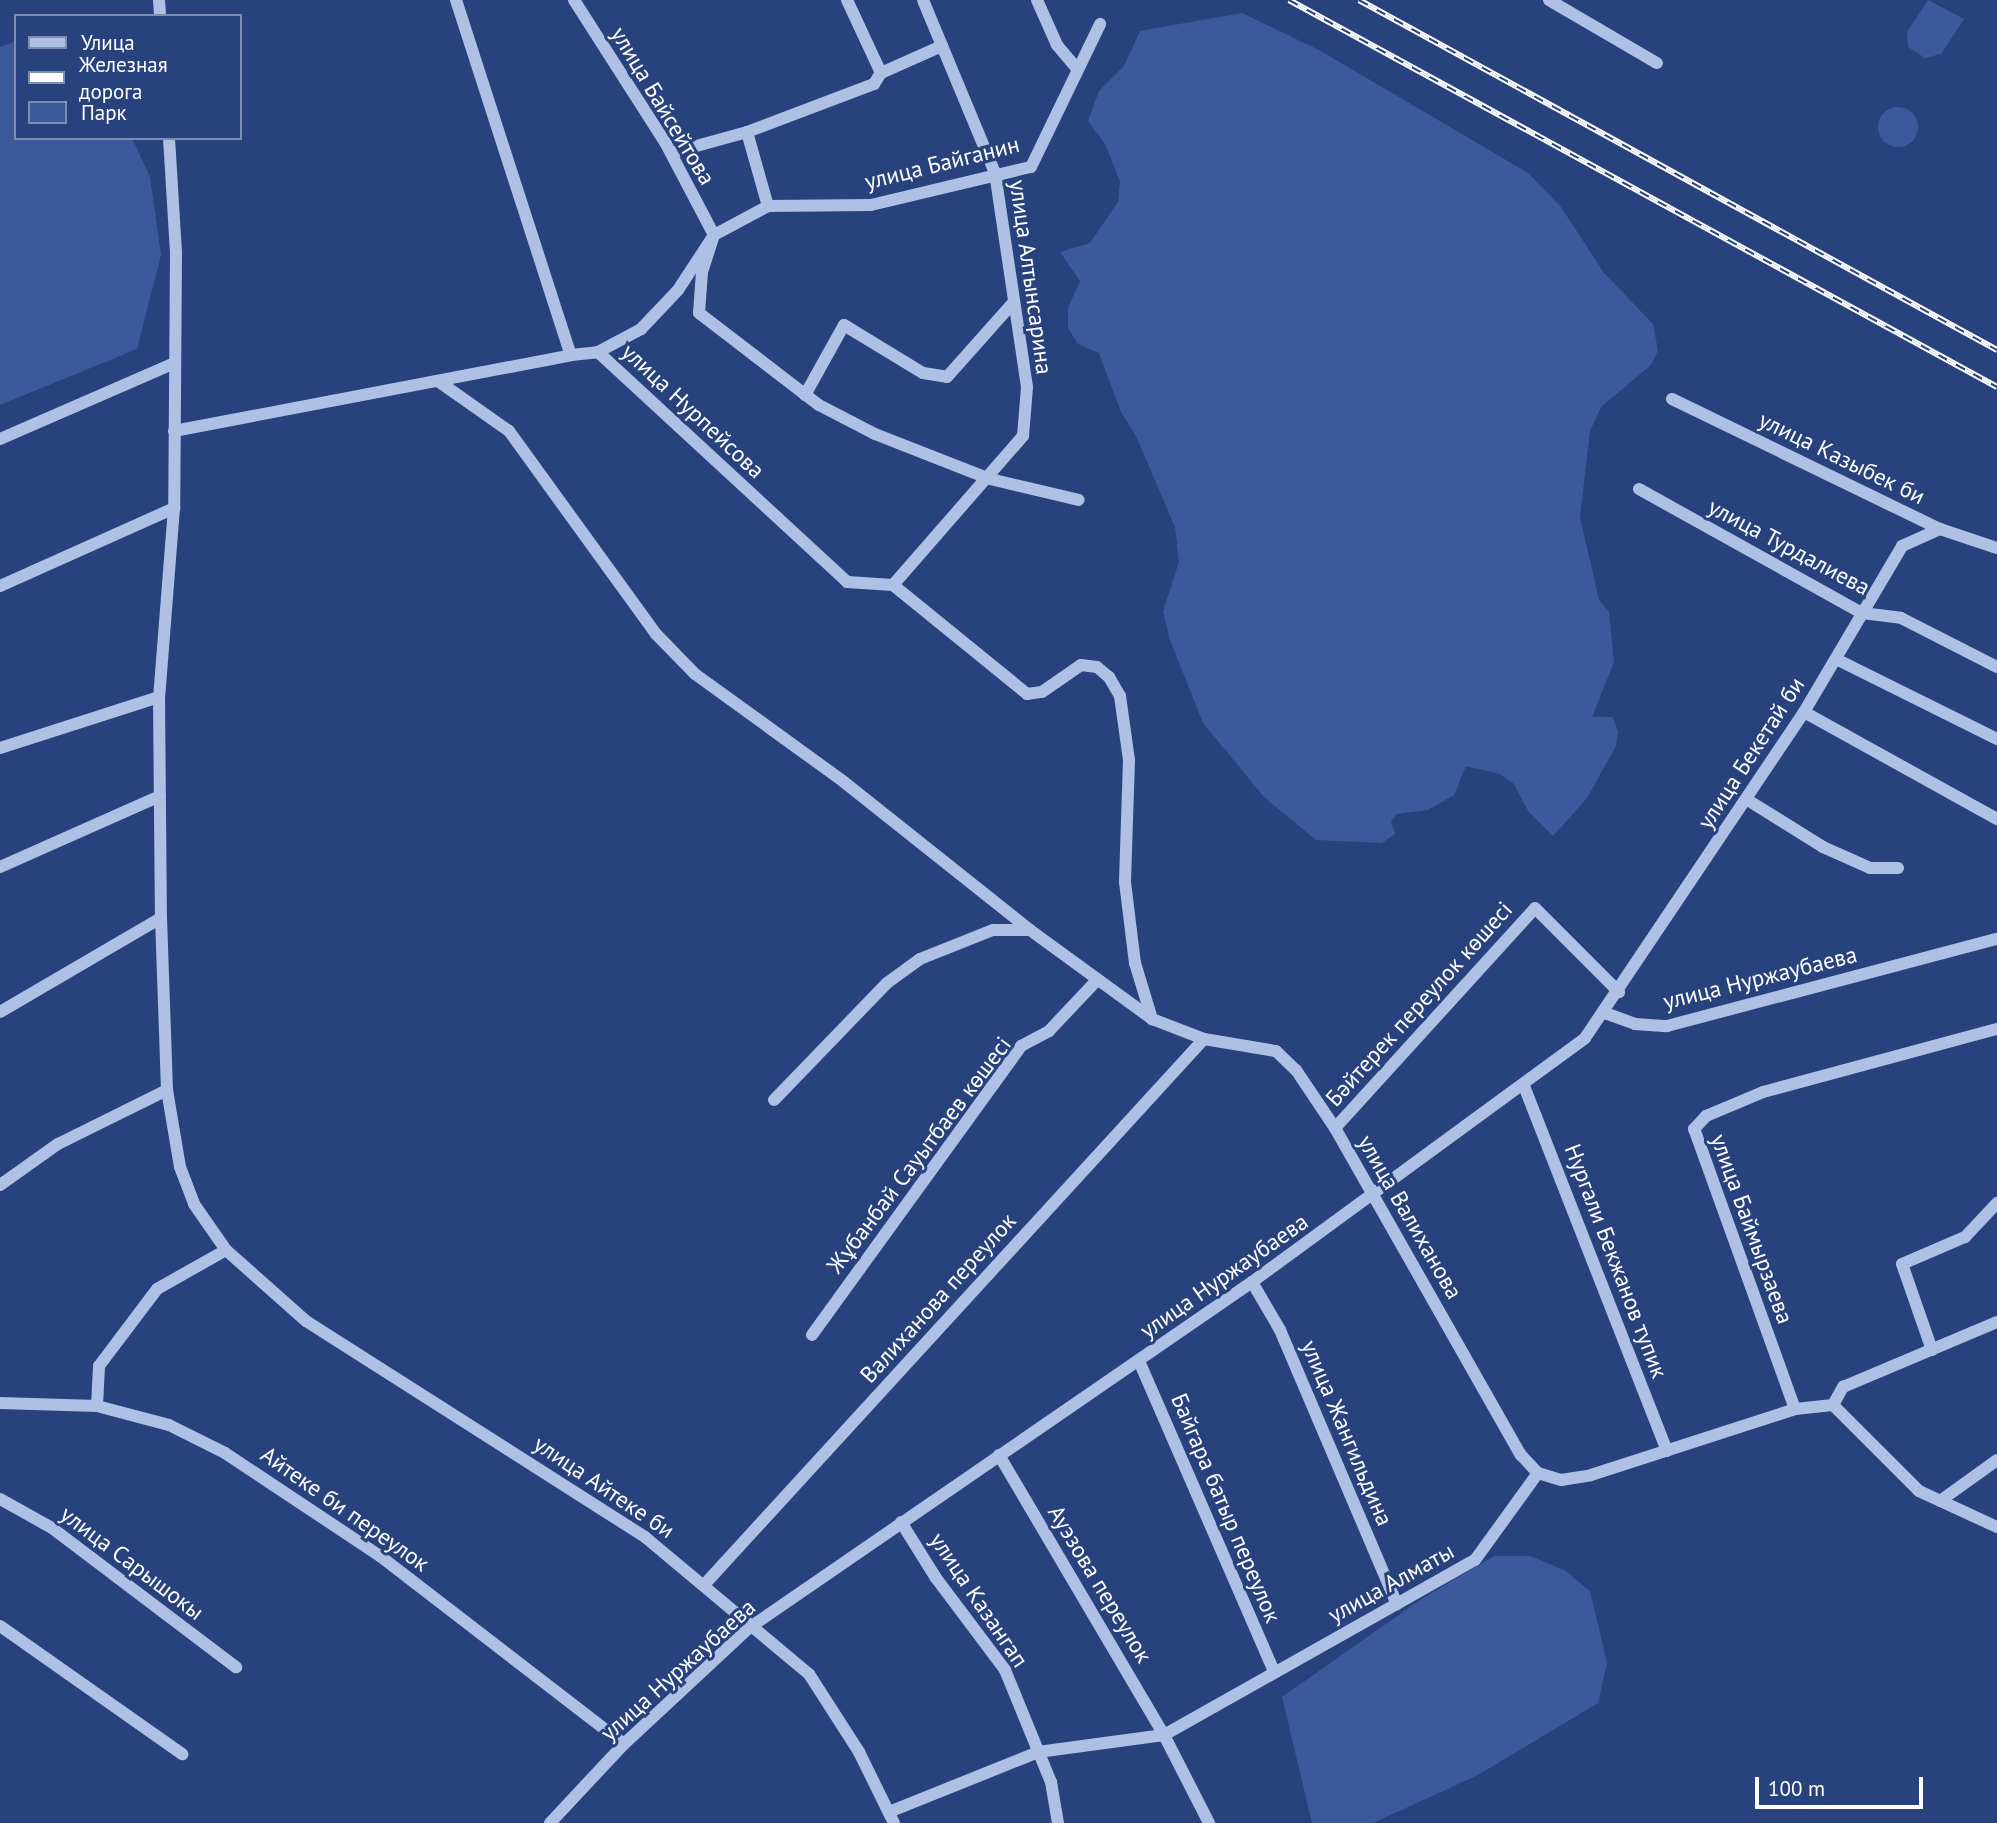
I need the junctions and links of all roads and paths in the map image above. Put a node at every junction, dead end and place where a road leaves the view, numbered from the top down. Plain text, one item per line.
1 (456, 0) edge
2 (574, 0) edge
3 (847, 0) edge
4 (923, 0) edge
5 (1037, 0) edge
6 (1549, 0) edge
7 (1100, 24) dead end
8 (942, 46) junction
9 (1657, 63) dead end
10 (1076, 68) junction
11 (881, 73) junction
12 (747, 132) junction
13 (169, 140) edge
14 (671, 153) junction
15 (995, 173) junction
16 (768, 206) junction
17 (714, 234) junction
18 (1012, 304) junction
19 (598, 352) junction
20 (571, 355) junction
21 (175, 363) junction
22 (438, 381) junction
23 (805, 395) junction
24 (1672, 399) dead end
25 (174, 431) junction
26 (0, 439) edge
27 (990, 479) junction
28 (1639, 489) dead end
29 (1079, 500) dead end
30 (173, 508) junction
31 (1940, 529) junction
32 (1997, 548) edge
33 (893, 585) junction
34 (0, 586) edge
35 (1862, 613) junction
36 (1836, 659) junction
37 (1997, 667) edge
38 (159, 697) junction
39 (1804, 712) junction
40 (1997, 739) edge
41 (0, 748) edge
42 (160, 796) junction
43 (1746, 799) junction
44 (1997, 819) edge
45 (0, 867) edge
46 (1898, 868) dead end
47 (161, 918) junction
48 (1030, 930) junction
49 (1997, 939) edge
50 (1098, 979) junction
51 (1619, 992) junction
52 (0, 1012) edge
53 (1605, 1013) junction
54 (1152, 1019) junction
55 (1997, 1029) edge
56 (1203, 1039) junction
57 (1524, 1086) junction
58 (167, 1090) junction
59 (774, 1100) dead end
60 (1335, 1128) junction
61 (0, 1185) edge
62 (1373, 1196) junction
63 (1997, 1203) edge
64 (226, 1250) junction
65 (1252, 1282) junction
66 (1997, 1322) edge
67 (812, 1335) dead end
68 (1932, 1350) junction
69 (1139, 1361) junction
70 (0, 1403) edge
71 (1833, 1405) junction
72 (97, 1406) junction
73 (1796, 1409) junction
74 (1667, 1451) junction
75 (999, 1455) junction
76 (1997, 1460) edge
77 (1538, 1473) junction
78 (0, 1499) edge
79 (1940, 1500) junction
80 (901, 1521) junction
81 (1997, 1527) edge
82 (704, 1585) junction
83 (1397, 1604) junction
84 (0, 1626) edge
85 (749, 1628) junction
86 (236, 1667) dead end
87 (1274, 1672) junction
88 (1164, 1735) junction
89 (624, 1744) junction
90 (1038, 1752) junction
91 (183, 1754) dead end
92 (891, 1818) edge
93 (550, 1823) edge
94 (1058, 1823) edge
95 (1209, 1823) edge

1 - 20 street
2 - 14 street, улица Байсейтова
3 - 11 street
4 - 8 street, улица Алтынсарина
5 - 10 street
6 - 9 street
7 - 10 street, улица Байганин
8 - 11 street
8 - 15 street, улица Алтынсарина
10 - 15 street, улица Байганин
11 - 12 street
12 - 14 street
12 - 16 street
13 - 21 street, улица Айтеке би
14 - 17 street, улица Байсейтова
15 - 16 street, улица Байганин
15 - 18 street, улица Алтынсарина
16 - 17 street, улица Байганин
17 - 19 street, улица Байганин
17 - 23 street
18 - 23 street
18 - 27 street, улица Алтынсарина
19 - 20 street, улица Нурпейсова
19 - 33 street, улица Нурпейсова
20 - 22 street, улица Нурпейсова
21 - 25 street, улица Айтеке би
21 - 26 street
22 - 25 street, улица Нурпейсова
22 - 48 street, улица Валиханова
23 - 27 street
24 - 31 street, улица Казыбек би
25 - 30 street, улица Айтеке би
27 - 29 street
27 - 33 street, улица Алтынсарина
28 - 35 street, улица Турдалиева
30 - 34 street
30 - 38 street, улица Айтеке би
31 - 32 street, улица Казыбек би
31 - 35 street, улица Бекетай би
33 - 54 street
35 - 36 street, улица Бекетай би
35 - 37 street, улица Турдалиева
36 - 39 street, улица Бекетай би
36 - 40 street
38 - 41 street
38 - 42 street, улица Айтеке би
39 - 43 street, улица Бекетай би
39 - 44 street
42 - 45 street
42 - 47 street, улица Айтеке би
43 - 46 street
43 - 51 street, улица Бекетай би
47 - 52 street
47 - 58 street, улица Айтеке би
48 - 50 street, улица Валиханова
48 - 59 street
49 - 53 street, улица Нуржаубаева
50 - 54 street, улица Валиханова
50 - 67 street, Жұбанбай Сауытбаев көшесі
51 - 53 street, улица Бекетай би
51 - 60 street, Бәйтерек переулок көшесі
53 - 57 street, улица Нуржаубаева
54 - 56 street, улица Валиханова
55 - 73 street, улица Баймырзаева
56 - 60 street, улица Валиханова
56 - 82 street, Валиханова переулок
57 - 62 street, улица Нуржаубаева
57 - 74 street, Нургали Бекжанов тупик
58 - 61 street
58 - 64 street, улица Айтеке би
60 - 62 street, улица Валиханова
62 - 65 street, улица Нуржаубаева
62 - 77 street, улица Валиханова
63 - 68 street
64 - 72 street
64 - 82 street, улица Айтеке би
65 - 69 street, улица Нуржаубаева
65 - 83 street, улица Жангильдина
66 - 68 street
68 - 71 street
69 - 75 street, улица Нуржаубаева
69 - 87 street, Байгара батыр переулок
70 - 72 street, Айтеке би переулок
71 - 73 street
71 - 79 street
72 - 89 street, Айтеке би переулок
73 - 74 street
74 - 77 street
75 - 80 street, улица Нуржаубаева
75 - 88 street, Ауэзова переулок
76 - 79 street
77 - 83 street, улица Алматы
78 - 86 street, улица Сарышокы
79 - 81 street
80 - 85 street, улица Нуржаубаева
80 - 90 street, улица Казангап
82 - 85 street, улица Айтеке би
83 - 87 street, улица Алматы
84 - 91 street
85 - 89 street, улица Нуржаубаева
85 - 92 street, улица Айтеке би
87 - 88 street, улица Алматы
88 - 90 street, улица Алматы
88 - 95 street, Ауэзова переулок
89 - 93 street, улица Нуржаубаева
90 - 92 street, улица Алматы
90 - 94 street, улица Казангап

